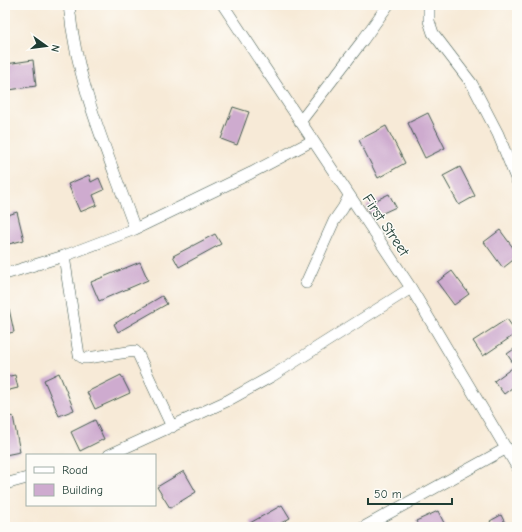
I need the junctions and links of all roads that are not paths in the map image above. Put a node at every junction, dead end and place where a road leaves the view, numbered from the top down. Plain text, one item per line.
1 (69, 5) edge
2 (223, 5) edge
3 (388, 5) edge
4 (429, 5) edge
5 (300, 122) junction
6 (312, 141) junction
7 (517, 181) edge
8 (349, 196) junction
9 (135, 229) junction
10 (64, 256) junction
11 (5, 274) edge
12 (306, 283) dead end
13 (411, 288) junction
14 (172, 427) junction
15 (507, 448) junction
16 (111, 454) edge
17 (517, 467) edge
18 (26, 478) edge
19 (5, 484) edge
20 (364, 527) edge

1 - 9 street
2 - 5 street, First Street
3 - 5 street
4 - 7 street
5 - 6 street, First Street
6 - 8 street, First Street
6 - 9 street
8 - 12 street
8 - 13 street, First Street
9 - 10 street
10 - 11 street
10 - 14 street
13 - 14 street
13 - 15 street, First Street
14 - 16 street
15 - 17 street, First Street
15 - 20 street
18 - 19 street

